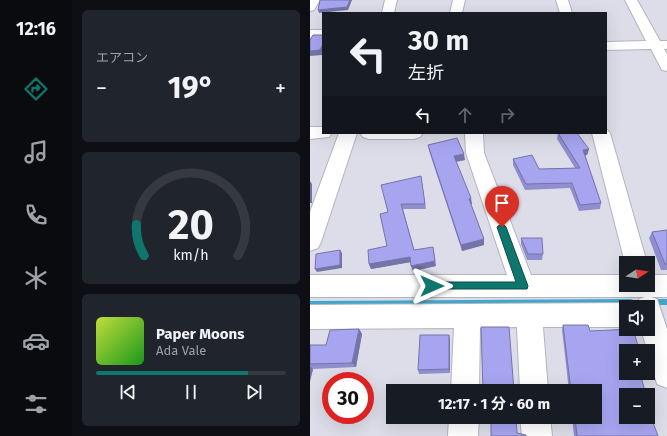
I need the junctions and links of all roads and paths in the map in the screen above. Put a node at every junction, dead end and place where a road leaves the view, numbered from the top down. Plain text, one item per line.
1 (314, 0) edge
2 (391, 0) edge
3 (459, 0) edge
4 (562, 0) edge
5 (631, 0) edge
6 (310, 7) edge
7 (388, 12) edge
8 (456, 12) edge
9 (566, 12) edge
10 (310, 34) edge
11 (322, 34) edge
12 (661, 45) edge
13 (607, 46) edge
14 (667, 66) edge
15 (310, 133) edge
16 (322, 133) edge
17 (348, 134) edge
18 (474, 134) edge
19 (601, 134) edge
20 (310, 242) edge
21 (634, 256) edge
22 (310, 286) edge
23 (523, 286) junction
24 (667, 286) edge
25 (652, 300) edge
26 (619, 302) edge
27 (619, 308) edge
28 (467, 316) junction
29 (529, 316) junction
30 (310, 317) edge
31 (655, 335) edge
32 (667, 374) edge
33 (465, 384) edge
34 (534, 384) edge
35 (464, 424) edge
36 (536, 424) edge
37 (463, 436) edge
38 (537, 436) edge

1 - 6 street
2 - 7 street
3 - 8 street
4 - 9 street
5 - 12 street
10 - 11 street
12 - 13 street
12 - 14 street
15 - 16 street
17 - 20 street
18 - 23 street
19 - 21 street
22 - 23 street
23 - 26 street
24 - 25 street
27 - 29 street
28 - 29 street
28 - 30 street
28 - 33 street
29 - 34 street
31 - 32 street
35 - 37 street
36 - 38 street

